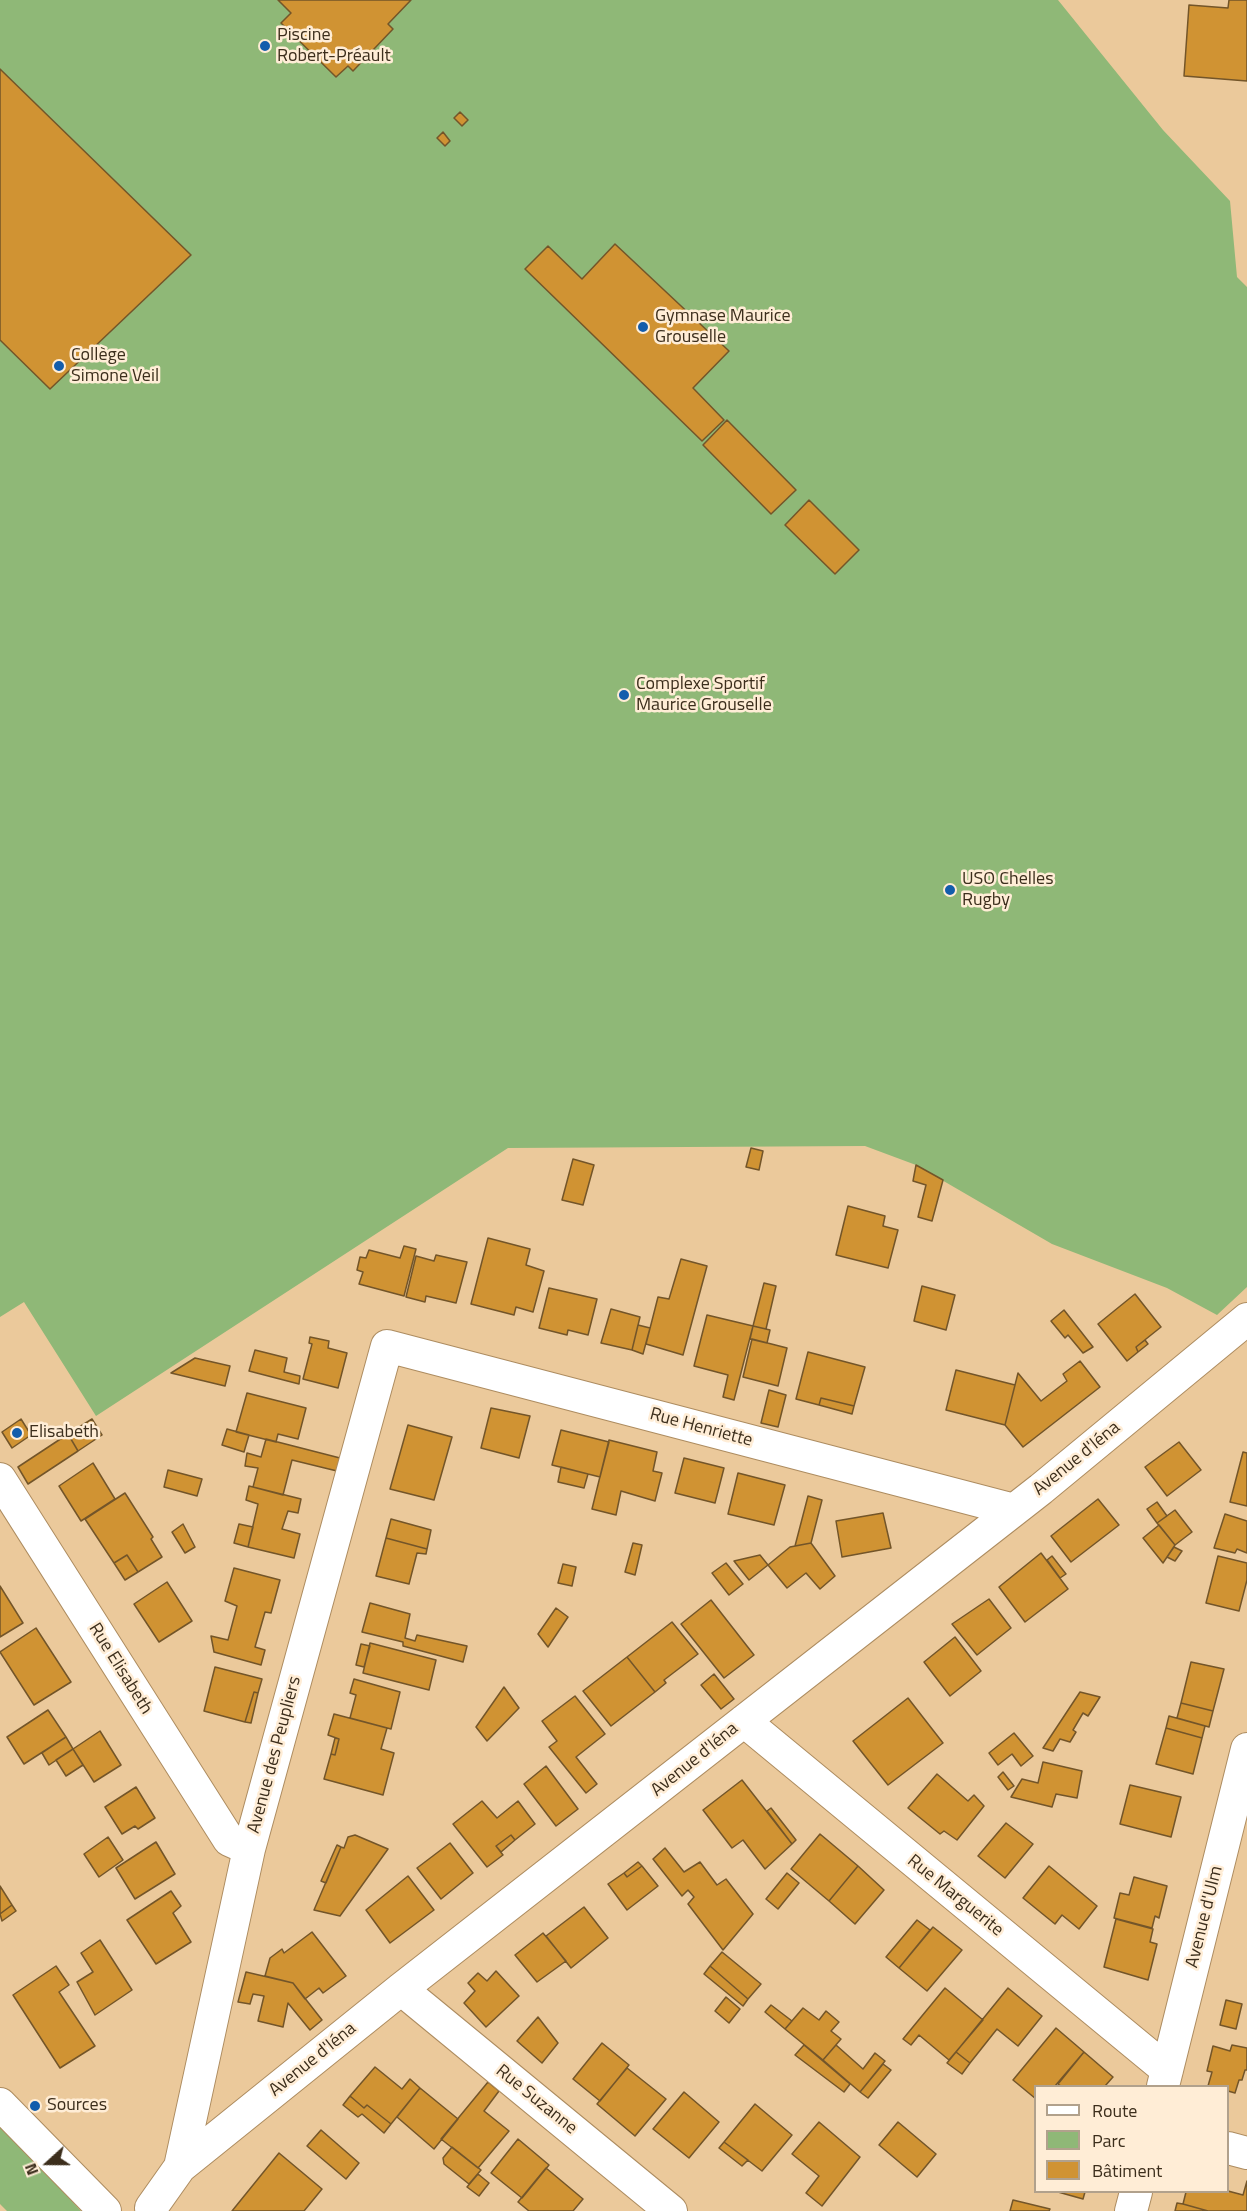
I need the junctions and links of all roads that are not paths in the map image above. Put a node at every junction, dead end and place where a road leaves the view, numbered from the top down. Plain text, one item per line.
1 (1247, 1319) edge
2 (387, 1346) joint
3 (0, 1479) edge
4 (1014, 1510) junction
5 (744, 1721) junction
6 (1247, 1749) edge
7 (249, 1849) junction
8 (401, 1989) junction
9 (1166, 2073) edge
10 (0, 2104) edge
11 (1229, 2148) edge
12 (1247, 2153) edge
13 (180, 2167) junction
14 (1136, 2193) edge
15 (153, 2209) edge
16 (105, 2211) edge
17 (116, 2211) edge
18 (671, 2211) edge
19 (1131, 2211) edge

1 - 4 street, Avenue d'Iéna
2 - 4 street, Rue Henriette
2 - 7 street, Avenue des Peupliers
3 - 7 street, Rue Elisabeth
4 - 5 street, Avenue d'Iéna
5 - 8 street, Avenue d'Iéna
5 - 9 street, Rue Marguerite
6 - 9 street, Avenue d'Ulm
7 - 13 street, Avenue des Peupliers
8 - 13 street, Avenue d'Iéna
8 - 18 street, Rue Suzanne
10 - 16 street
11 - 12 street
13 - 15 street, Avenue d'Iéna
14 - 19 street
15 - 17 street

